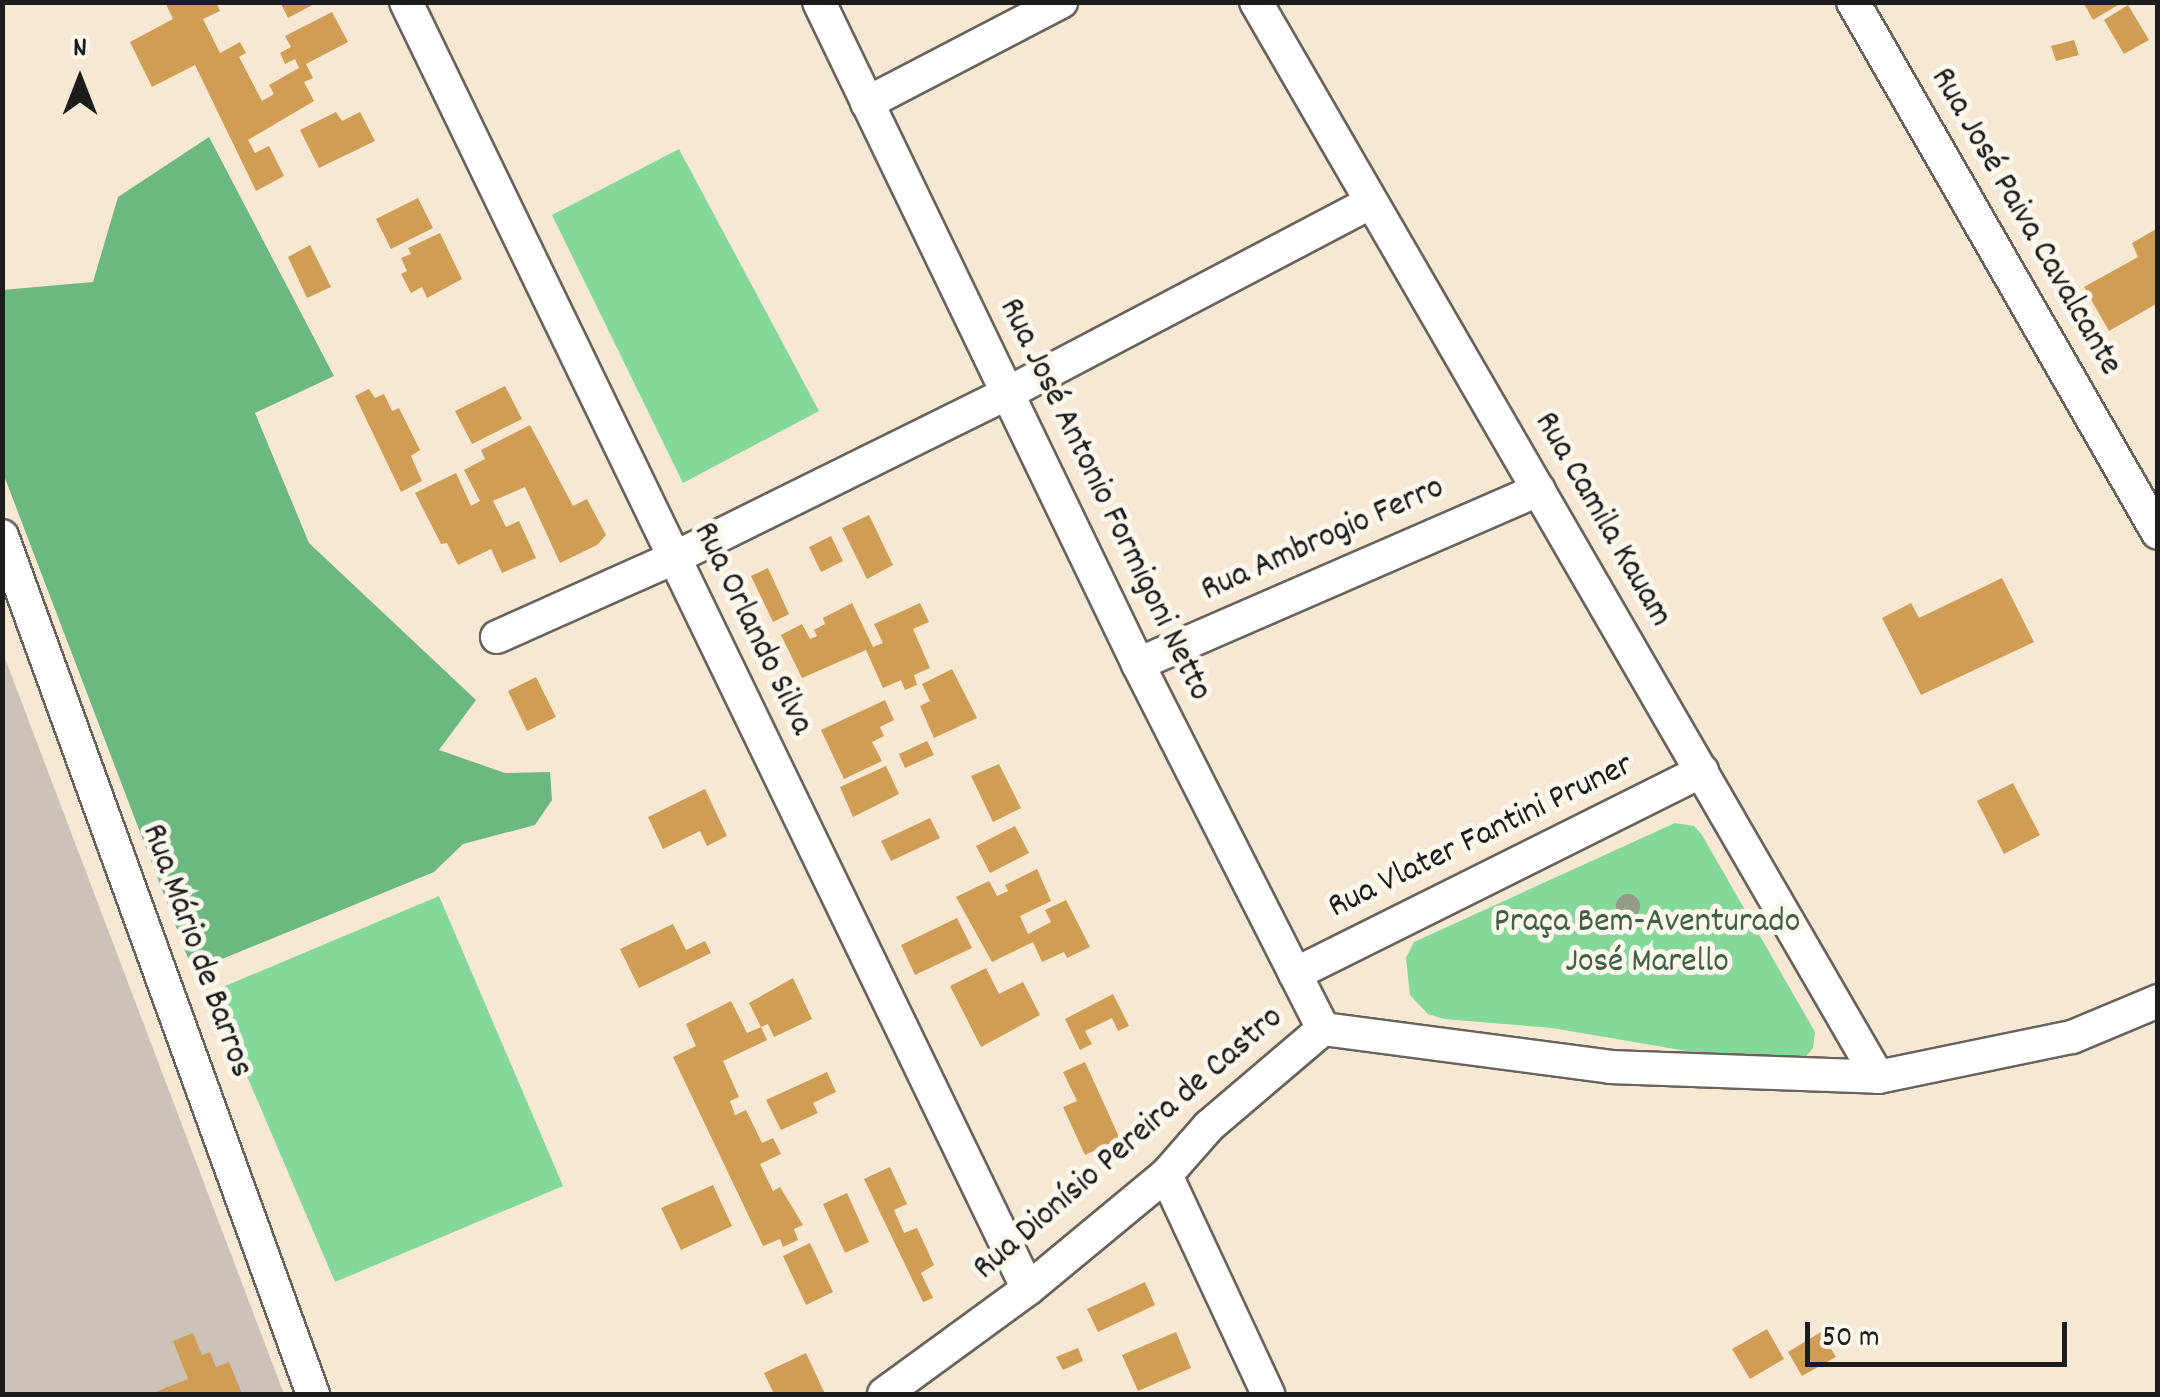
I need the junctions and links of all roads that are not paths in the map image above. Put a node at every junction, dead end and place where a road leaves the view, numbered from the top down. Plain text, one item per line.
1 (406, 2) edge
2 (819, 2) edge
3 (1060, 2) edge
4 (1256, 2) edge
5 (1853, 2) edge
6 (867, 103) junction
7 (1370, 202) junction
8 (1008, 393) junction
9 (1539, 490) junction
10 (2158, 533) edge
11 (2, 536) edge
12 (674, 558) junction
13 (497, 637) dead end
14 (1138, 664) junction
15 (1702, 771) junction
16 (1295, 974) junction
17 (2158, 1001) edge
18 (1323, 1029) junction
19 (1878, 1077) junction
20 (1166, 1175) junction
21 (1028, 1289) junction
22 (313, 1394) edge
23 (884, 1394) edge
24 (1268, 1394) edge

1 - 12 street, Rua Orlando Silva
2 - 6 street, Rua José Antonio Formigoni Netto
3 - 6 street
4 - 7 street, Rua Camila Kauam
5 - 10 street, Rua José Paiva Cavalcante
6 - 8 street, Rua José Antonio Formigoni Netto
7 - 8 street
7 - 9 street, Rua Camila Kauam
8 - 12 street
8 - 14 street, Rua José Antonio Formigoni Netto
9 - 14 street, Rua Ambrogio Ferro
9 - 15 street, Rua Camila Kauam
11 - 22 street, Rua Mário de Barros
12 - 13 street
12 - 21 street, Rua Orlando Silva
14 - 16 street, Rua José Antonio Formigoni Netto
15 - 16 street, Rua Vlater Fantini Pruner
15 - 19 street, Rua Camila Kauam
16 - 18 street, Rua José Antonio Formigoni Netto
17 - 19 street, Rua Dionísio Pereira de Castro
18 - 19 street, Rua Dionísio Pereira de Castro
18 - 20 street, Rua Dionísio Pereira de Castro
20 - 21 street, Rua Dionísio Pereira de Castro
20 - 24 street
21 - 23 street, Rua Dionísio Pereira de Castro

